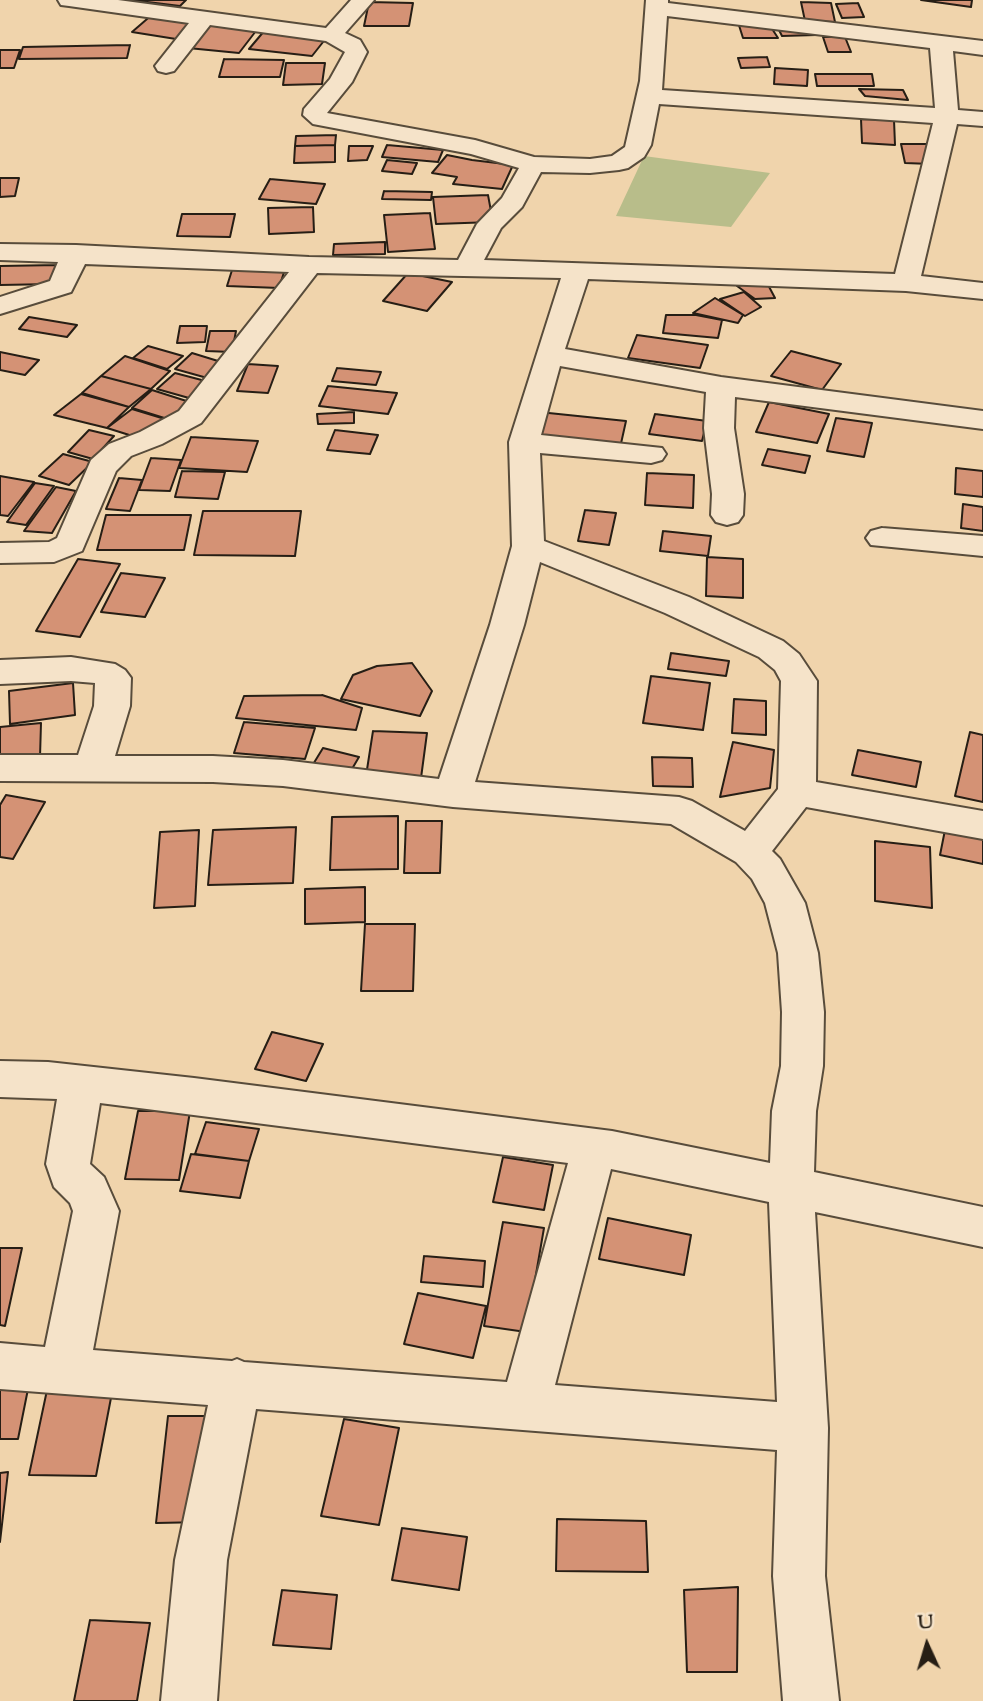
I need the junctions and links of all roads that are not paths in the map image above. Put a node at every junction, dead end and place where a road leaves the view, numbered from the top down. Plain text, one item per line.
1 (69, 0) edge
2 (363, 0) edge
3 (657, 4) edge
4 (205, 17) junction
5 (331, 35) junction
6 (941, 43) junction
7 (983, 48) edge
8 (166, 66) dead end
9 (649, 96) junction
10 (947, 116) junction
11 (983, 119) edge
12 (533, 163) junction
13 (0, 252) edge
14 (76, 253) junction
15 (309, 265) junction
16 (467, 268) junction
17 (577, 270) junction
18 (906, 283) junction
19 (983, 292) edge
20 (0, 306) edge
21 (548, 355) junction
22 (720, 386) junction
23 (983, 420) edge
24 (524, 442) junction
25 (651, 454) dead end
26 (727, 515) dead end
27 (882, 538) dead end
28 (983, 545) edge
29 (528, 546) junction
30 (0, 553) edge
31 (0, 672) edge
32 (0, 768) edge
33 (100, 768) junction
34 (797, 792) junction
35 (453, 794) junction
36 (983, 825) edge
37 (750, 852) junction
38 (0, 1079) edge
39 (81, 1084) junction
40 (594, 1148) junction
41 (791, 1186) junction
42 (983, 1227) edge
43 (0, 1366) edge
44 (65, 1370) junction
45 (237, 1382) junction
46 (525, 1406) junction
47 (803, 1428) junction
48 (189, 1701) edge
49 (811, 1701) edge

1 - 4 street
2 - 5 street
3 - 6 street
3 - 9 street
4 - 5 street
4 - 8 street
5 - 12 street
6 - 7 street
6 - 10 street
9 - 10 street
9 - 12 street
10 - 11 street
10 - 18 street
12 - 16 street
13 - 14 street
14 - 15 street
14 - 20 street
15 - 16 street
15 - 30 street
16 - 17 street
17 - 18 street
17 - 21 street
18 - 19 street
21 - 22 street
21 - 24 street
22 - 23 street
22 - 26 street
24 - 25 street
24 - 29 street
27 - 28 street
29 - 34 street
29 - 35 street
31 - 33 street
32 - 33 street
33 - 35 street
34 - 36 street
34 - 37 street
35 - 37 street
37 - 41 street
38 - 39 street
39 - 40 street
39 - 44 street
40 - 41 street
40 - 46 street
41 - 42 street
41 - 47 street
43 - 44 street
44 - 45 street
45 - 46 street
45 - 48 street
46 - 47 street
47 - 49 street

